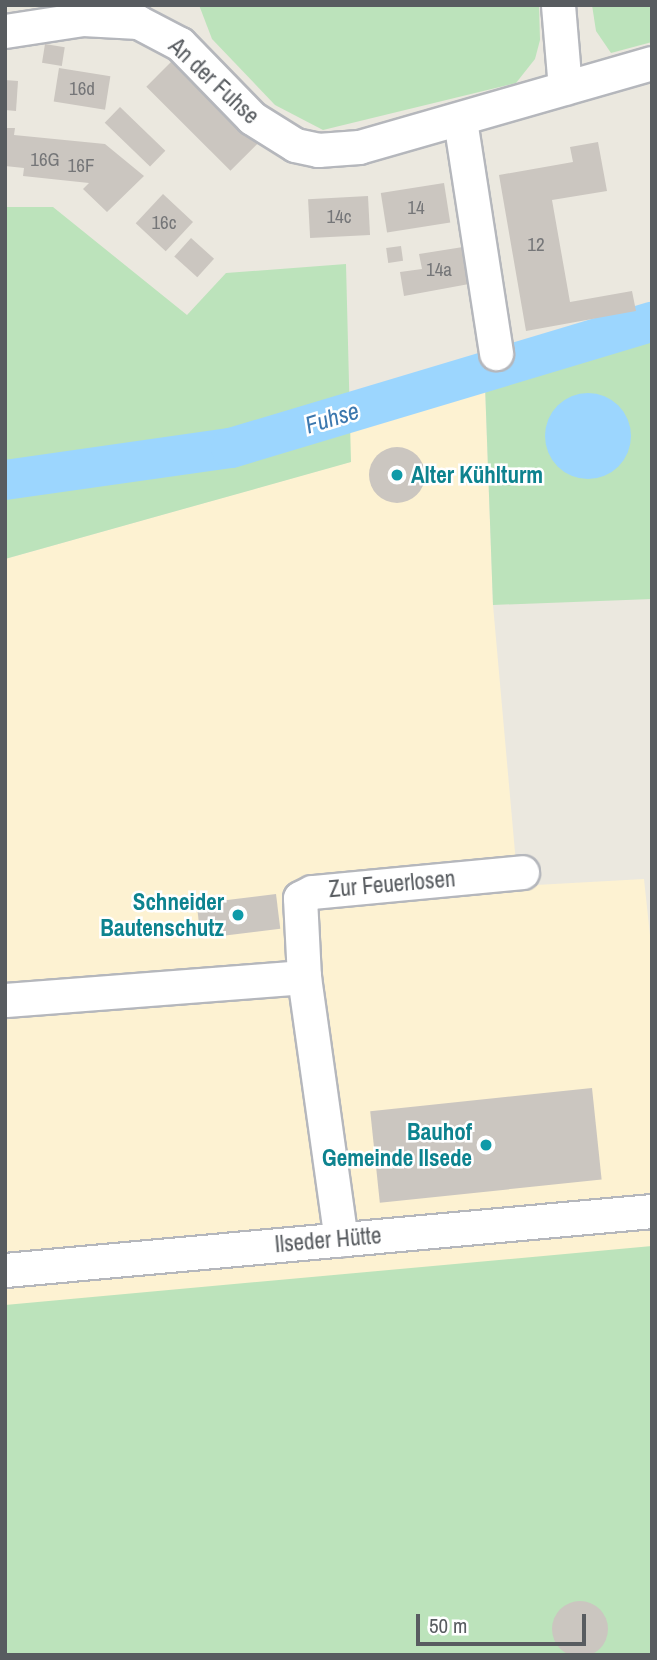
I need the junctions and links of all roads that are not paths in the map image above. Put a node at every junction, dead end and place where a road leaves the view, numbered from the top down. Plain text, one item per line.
1 (558, 5) edge
2 (157, 17) edge
3 (5, 31) edge
4 (652, 63) edge
5 (565, 88) junction
6 (460, 120) junction
7 (496, 353) dead end
8 (522, 872) dead end
9 (304, 977) junction
10 (5, 1000) edge
11 (652, 1211) edge
12 (341, 1239) junction
13 (5, 1270) edge

1 - 5 street
2 - 3 street, An der Fuhse
2 - 6 street, An der Fuhse
4 - 5 street, An der Fuhse
5 - 6 street, An der Fuhse
6 - 7 street
8 - 9 street, Zur Feuerlosen
9 - 10 street
9 - 12 street, Zur Feuerlosen
11 - 12 street, Ilseder Hütte
12 - 13 street, Ilseder Hütte

